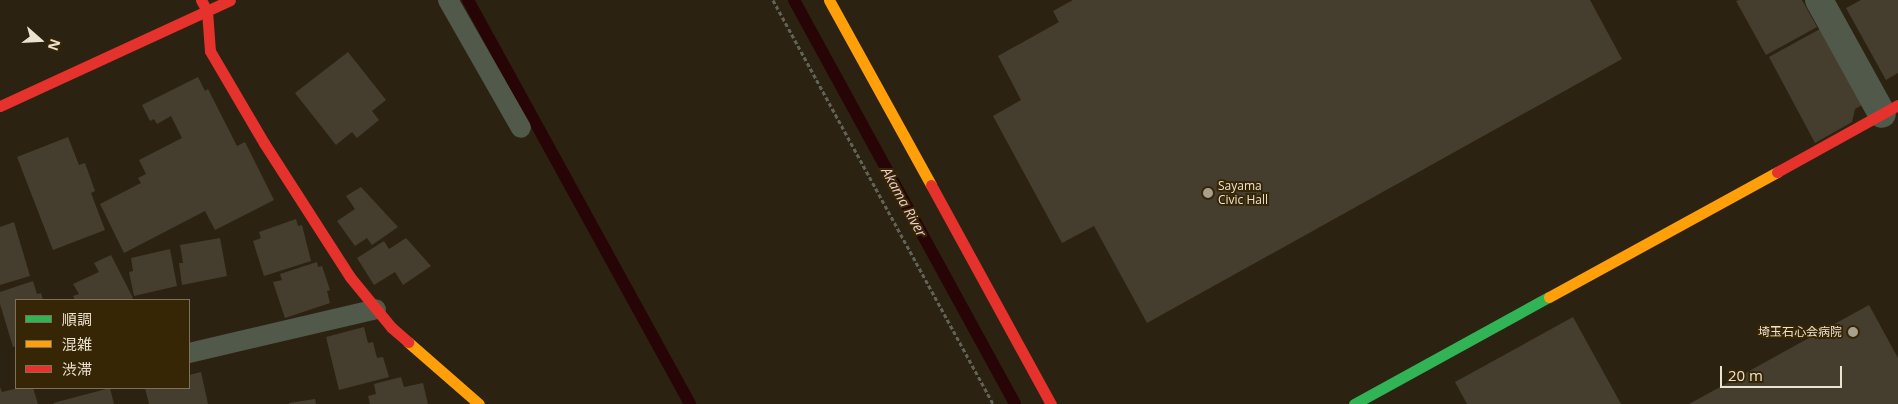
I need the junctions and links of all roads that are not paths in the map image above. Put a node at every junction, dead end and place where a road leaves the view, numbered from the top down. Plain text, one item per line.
1 (201, 0) edge
2 (230, 0) edge
3 (448, 0) edge
4 (829, 0) edge
5 (1819, 0) edge
6 (207, 11) junction
7 (0, 106) edge
8 (1890, 109) edge
9 (521, 128) dead end
10 (376, 309) junction
11 (190, 353) edge
12 (479, 404) edge
13 (1051, 404) edge
14 (1354, 404) edge

1 - 6 street
2 - 6 street
3 - 9 lane
4 - 13 street
5 - 8 street
6 - 7 street
6 - 10 street
8 - 14 street
10 - 11 lane
10 - 12 street

